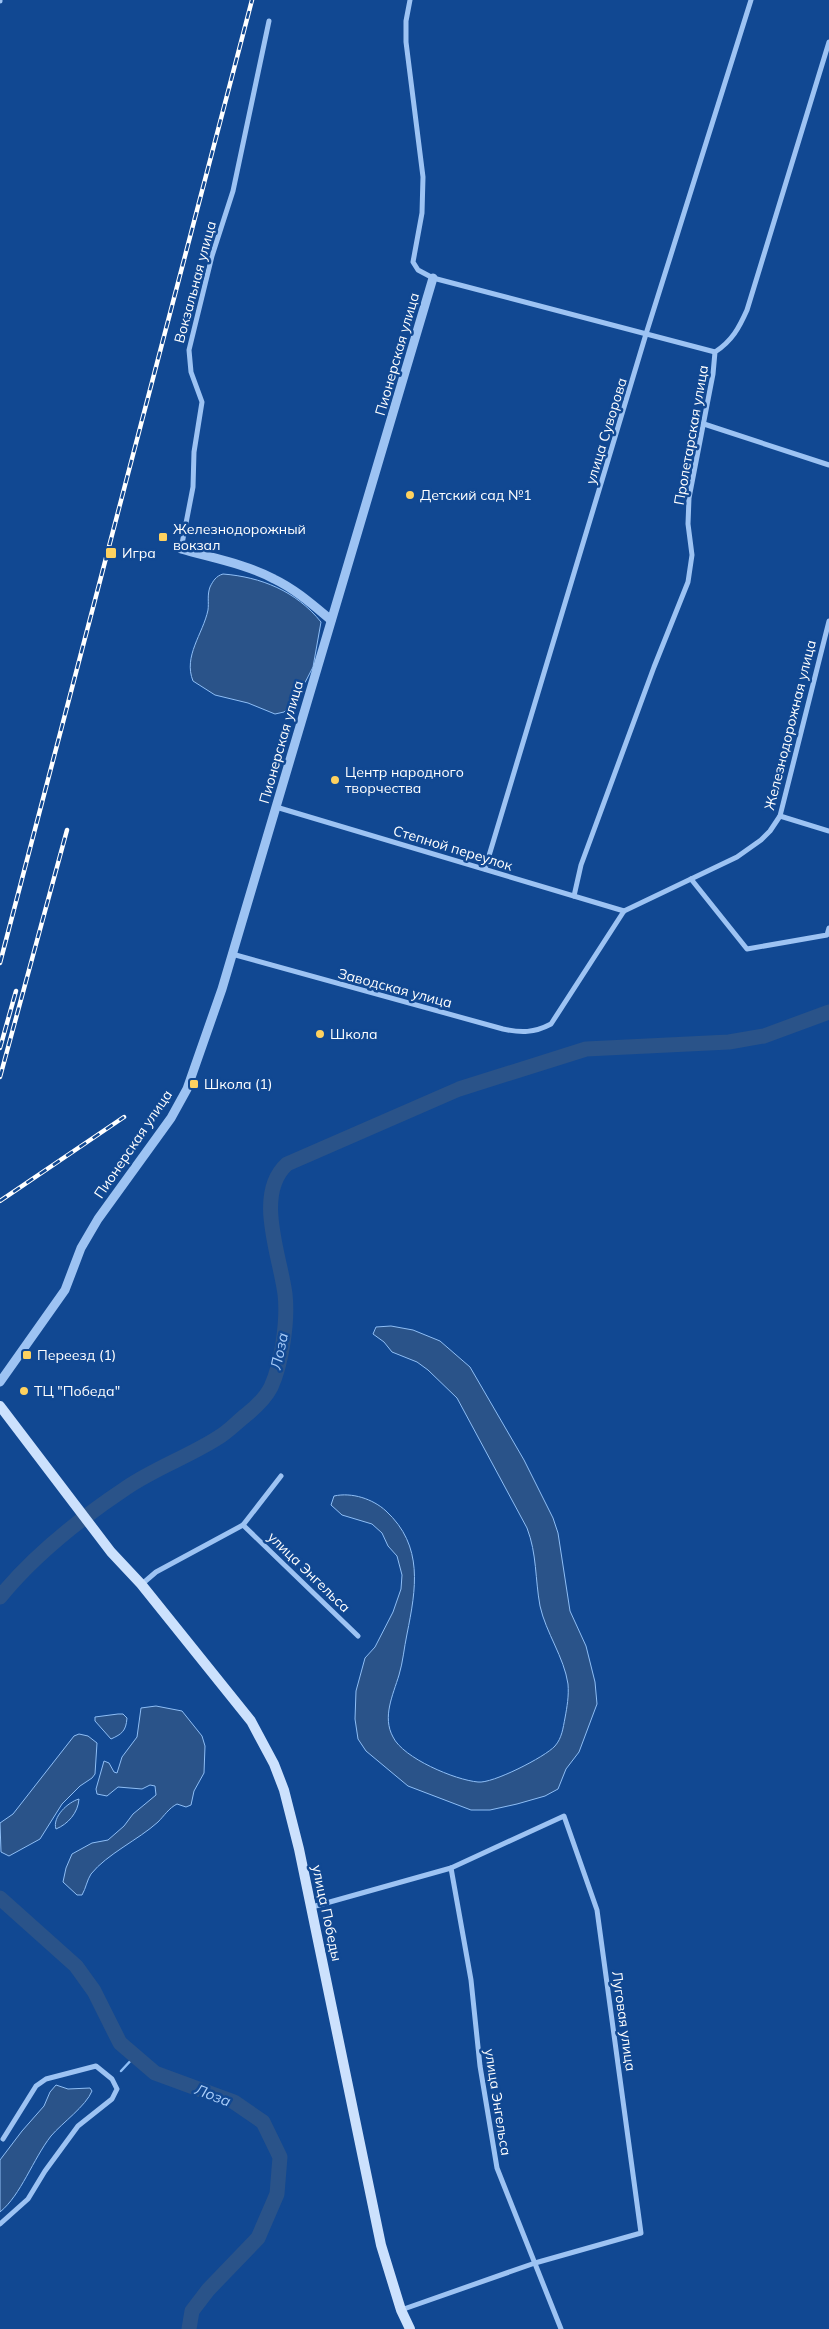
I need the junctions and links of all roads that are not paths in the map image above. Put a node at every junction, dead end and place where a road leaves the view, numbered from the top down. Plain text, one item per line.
1 (410, 0) edge
2 (751, 0) edge
3 (269, 21) dead end
4 (829, 42) edge
5 (433, 278) junction
6 (646, 334) junction
7 (715, 352) junction
8 (704, 424) junction
9 (829, 465) edge
10 (182, 549) joint
11 (331, 620) junction
12 (829, 621) edge
13 (822, 648) junction
14 (829, 650) edge
15 (276, 807) junction
16 (780, 816) junction
17 (829, 831) edge
18 (485, 869) junction
19 (691, 879) junction
20 (574, 896) junction
21 (624, 911) junction
22 (829, 928) edge
23 (232, 954) junction
24 (0, 1382) edge
25 (0, 1406) edge
26 (280, 1476) dead end
27 (243, 1524) junction
28 (141, 1584) junction
29 (358, 1636) dead end
30 (451, 1868) junction
31 (312, 1907) junction
32 (3, 2139) dead end
33 (0, 2224) edge
34 (534, 2263) junction
35 (401, 2310) junction
36 (410, 2329) edge
37 (561, 2329) edge

1 - 5 street
2 - 6 street, улица Суворова
3 - 10 street, Вокзальная улица
4 - 7 street, Пролетарская улица
5 - 6 street, Пионерская улица
5 - 11 street, Пионерская улица
6 - 7 street, Пионерская улица
6 - 18 street, улица Суворова
7 - 8 street, Пролетарская улица
8 - 9 street
8 - 20 street, Пролетарская улица
10 - 11 street
11 - 15 street, Пионерская улица
12 - 13 street, Железнодорожная улица
13 - 14 street
13 - 16 street, Железнодорожная улица
15 - 18 street, Степной переулок
15 - 23 street, Пионерская улица
16 - 17 street
16 - 19 street, Железнодорожная улица
18 - 20 street, Степной переулок
19 - 21 street, Железнодорожная улица
19 - 22 street
20 - 21 street, Степной переулок
21 - 23 street, Заводская улица
23 - 24 street, Пионерская улица
25 - 28 main road, улица Победы
26 - 27 street
27 - 28 street
27 - 29 street, улица Энгельса
28 - 31 main road, улица Победы
30 - 31 street
30 - 34 street, улица Энгельса
30 - 34 street, Луговая улица
31 - 35 main road, улица Победы
32 - 33 street
34 - 35 street
34 - 37 street, улица Энгельса
35 - 36 main road, улица Победы

